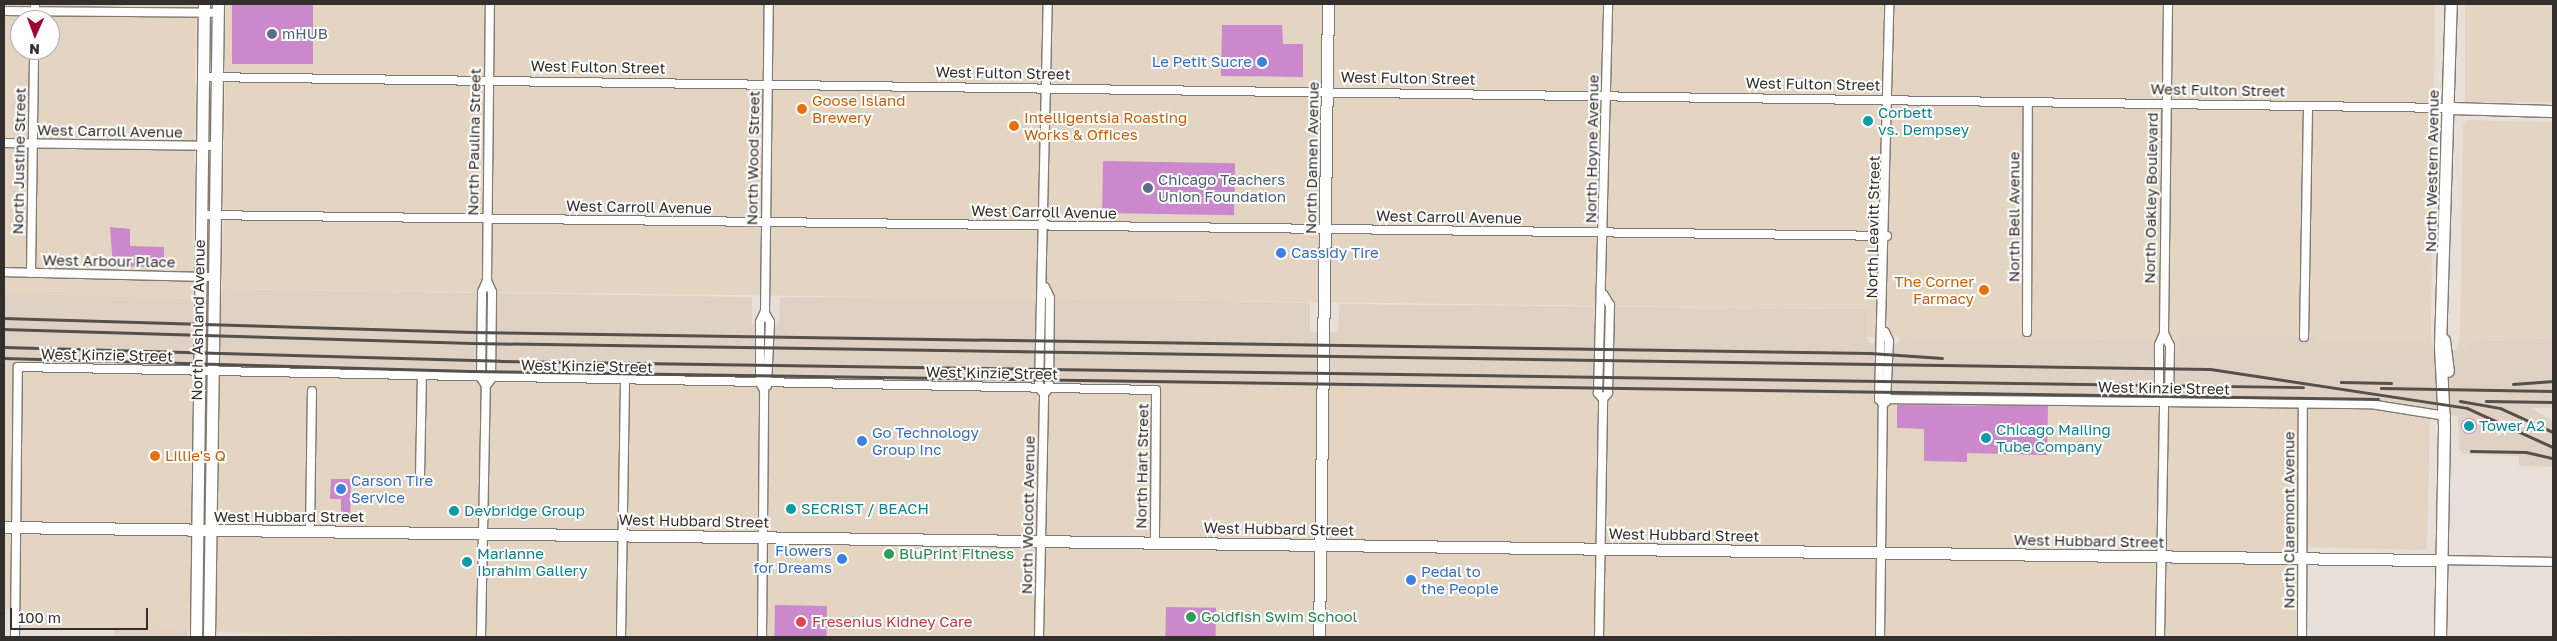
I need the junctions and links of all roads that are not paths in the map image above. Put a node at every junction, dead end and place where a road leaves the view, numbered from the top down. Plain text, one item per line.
1 (490, 4) edge
2 (769, 4) edge
3 (1048, 4) edge
4 (1328, 4) edge
5 (1608, 4) edge
6 (1889, 4) edge
7 (2168, 4) edge
8 (2451, 4) edge
9 (35, 7) edge
10 (204, 8) edge
11 (218, 8) edge
12 (4, 10) edge
13 (34, 60) edge
14 (203, 77) junction
15 (216, 77) junction
16 (489, 80) junction
17 (768, 84) junction
18 (1048, 88) junction
19 (1327, 92) junction
20 (1606, 96) junction
21 (1888, 100) junction
22 (2028, 102) junction
23 (2166, 104) junction
24 (2308, 106) junction
25 (2449, 108) junction
26 (2553, 111) edge
27 (4, 143) edge
28 (33, 144) junction
29 (202, 146) junction
30 (216, 146) junction
31 (201, 215) junction
32 (215, 215) junction
33 (487, 218) junction
34 (766, 222) junction
35 (1046, 226) junction
36 (1326, 229) junction
37 (1604, 233) junction
38 (1887, 236) junction
39 (4, 272) edge
40 (31, 273) junction
41 (201, 277) junction
42 (213, 277) junction
43 (487, 280) junction
44 (2027, 332) dead end
45 (2304, 336) dead end
46 (200, 371) junction
47 (213, 371) junction
48 (422, 378) junction
49 (480, 378) junction
50 (491, 379) junction
51 (625, 381) junction
52 (764, 385) junction
53 (486, 386) junction
54 (1044, 390) junction
55 (1156, 390) joint
56 (312, 391) dead end
57 (1884, 401) junction
58 (2164, 402) junction
59 (2303, 403) junction
60 (2444, 419) junction
61 (420, 477) dead end
62 (4, 527) edge
63 (17, 527) junction
64 (197, 531) junction
65 (211, 531) junction
66 (310, 532) junction
67 (483, 533) junction
68 (622, 534) junction
69 (763, 536) junction
70 (1041, 540) junction
71 (1155, 542) junction
72 (1321, 544) junction
73 (1600, 549) junction
74 (1881, 553) junction
75 (2160, 557) junction
76 (2303, 559) junction
77 (2442, 560) junction
78 (2553, 562) edge
79 (15, 637) edge
80 (196, 637) edge
81 (210, 637) edge
82 (482, 637) edge
83 (621, 637) edge
84 (762, 637) edge
85 (1039, 637) edge
86 (1320, 637) edge
87 (1599, 637) edge
88 (1880, 637) edge
89 (2160, 637) edge
90 (2302, 637) edge
91 (2440, 637) edge

1 - 16 street, North Paulina Street
2 - 17 street, North Wood Street
3 - 18 street, North Wolcott Avenue
4 - 19 street, North Damen Avenue
5 - 20 street, North Hoyne Avenue
6 - 21 street, North Leavitt Street
7 - 23 street, North Oakley Boulevard
8 - 25 street, North Western Avenue
9 - 10 street
9 - 12 street
10 - 11 street
10 - 14 street, North Ashland Avenue
11 - 15 street, North Ashland Avenue
13 - 28 street, North Justine Street
14 - 15 street, West Fulton Street
14 - 29 street, North Ashland Avenue
15 - 16 street, West Fulton Street
15 - 30 street, North Ashland Avenue
16 - 17 street, West Fulton Street
16 - 33 street, North Paulina Street
17 - 18 street, West Fulton Street
17 - 34 street, North Wood Street
18 - 19 street, West Fulton Street
18 - 35 street, North Wolcott Avenue
19 - 20 street, West Fulton Street
19 - 36 street, North Damen Avenue
20 - 21 street, West Fulton Street
20 - 37 street, North Hoyne Avenue
21 - 22 street, West Fulton Street
21 - 38 street, North Leavitt Street
22 - 23 street, West Fulton Street
22 - 44 street, North Bell Avenue
23 - 24 street, West Fulton Street
23 - 58 street, North Oakley Boulevard
24 - 25 street, West Fulton Street
24 - 45 street
25 - 26 street, West Fulton Street
25 - 60 street, North Western Avenue
27 - 28 street, West Carroll Avenue
28 - 29 street, West Carroll Avenue
28 - 40 street, North Justine Street
29 - 30 street, West Carroll Avenue
29 - 31 street, North Ashland Avenue
30 - 32 street, North Ashland Avenue
31 - 32 street, West Carroll Avenue
31 - 41 street, North Ashland Avenue
32 - 33 street, West Carroll Avenue
32 - 42 street, North Ashland Avenue
33 - 34 street, West Carroll Avenue
33 - 43 street, North Paulina Street
34 - 35 street, West Carroll Avenue
34 - 52 street, North Wood Street
35 - 36 street, West Carroll Avenue
35 - 54 street, North Wolcott Avenue
36 - 37 street, West Carroll Avenue
36 - 72 street, North Damen Avenue
37 - 38 street, West Carroll Avenue
37 - 73 street, North Hoyne Avenue
38 - 57 street, North Leavitt Street
39 - 40 street, West Arbour Place
40 - 41 street, West Arbour Place
41 - 42 street, West Arbour Place
41 - 46 street, North Ashland Avenue
42 - 47 street, North Ashland Avenue
43 - 49 street, North Paulina Street
43 - 50 street, North Paulina Street
46 - 47 street, West Kinzie Street
46 - 63 street, West Kinzie Street
46 - 64 street, North Ashland Avenue
47 - 48 street, West Kinzie Street
47 - 65 street, North Ashland Avenue
48 - 49 street, West Kinzie Street
48 - 61 street
49 - 50 street, West Kinzie Street
49 - 53 street
50 - 51 street, West Kinzie Street
50 - 53 street
51 - 52 street, West Kinzie Street
51 - 68 street
52 - 54 street, West Kinzie Street
52 - 69 street, North Wood Street
53 - 67 street
54 - 55 street, West Kinzie Street
54 - 70 street, North Wolcott Avenue
55 - 71 street, North Hart Street
56 - 66 street
57 - 58 street, West Kinzie Street
57 - 74 street, North Leavitt Street
58 - 59 street, West Kinzie Street
58 - 75 street, North Oakley Boulevard
59 - 60 street, West Kinzie Street
59 - 76 street, North Claremont Avenue
60 - 77 street, North Western Avenue
62 - 63 street, West Hubbard Street
63 - 64 street, West Hubbard Street
63 - 79 street
64 - 65 street, West Hubbard Street
64 - 80 street, North Ashland Avenue
65 - 66 street, West Hubbard Street
65 - 81 street, North Ashland Avenue
66 - 67 street, West Hubbard Street
67 - 68 street, West Hubbard Street
67 - 82 street
68 - 69 street, West Hubbard Street
68 - 83 street
69 - 70 street, West Hubbard Street
69 - 84 street, North Wood Street
70 - 71 street, West Hubbard Street
70 - 85 street, North Wolcott Avenue
71 - 72 street, West Hubbard Street
72 - 73 street, West Hubbard Street
72 - 86 street, North Damen Avenue
73 - 74 street, West Hubbard Street
73 - 87 street, North Hoyne Avenue
74 - 75 street, West Hubbard Street
74 - 88 street, North Leavitt Street
75 - 76 street, West Hubbard Street
75 - 89 street, North Oakley Boulevard
76 - 77 street, West Hubbard Street
76 - 90 street, North Claremont Avenue
77 - 78 street, West Hubbard Street
77 - 91 street, North Western Avenue

